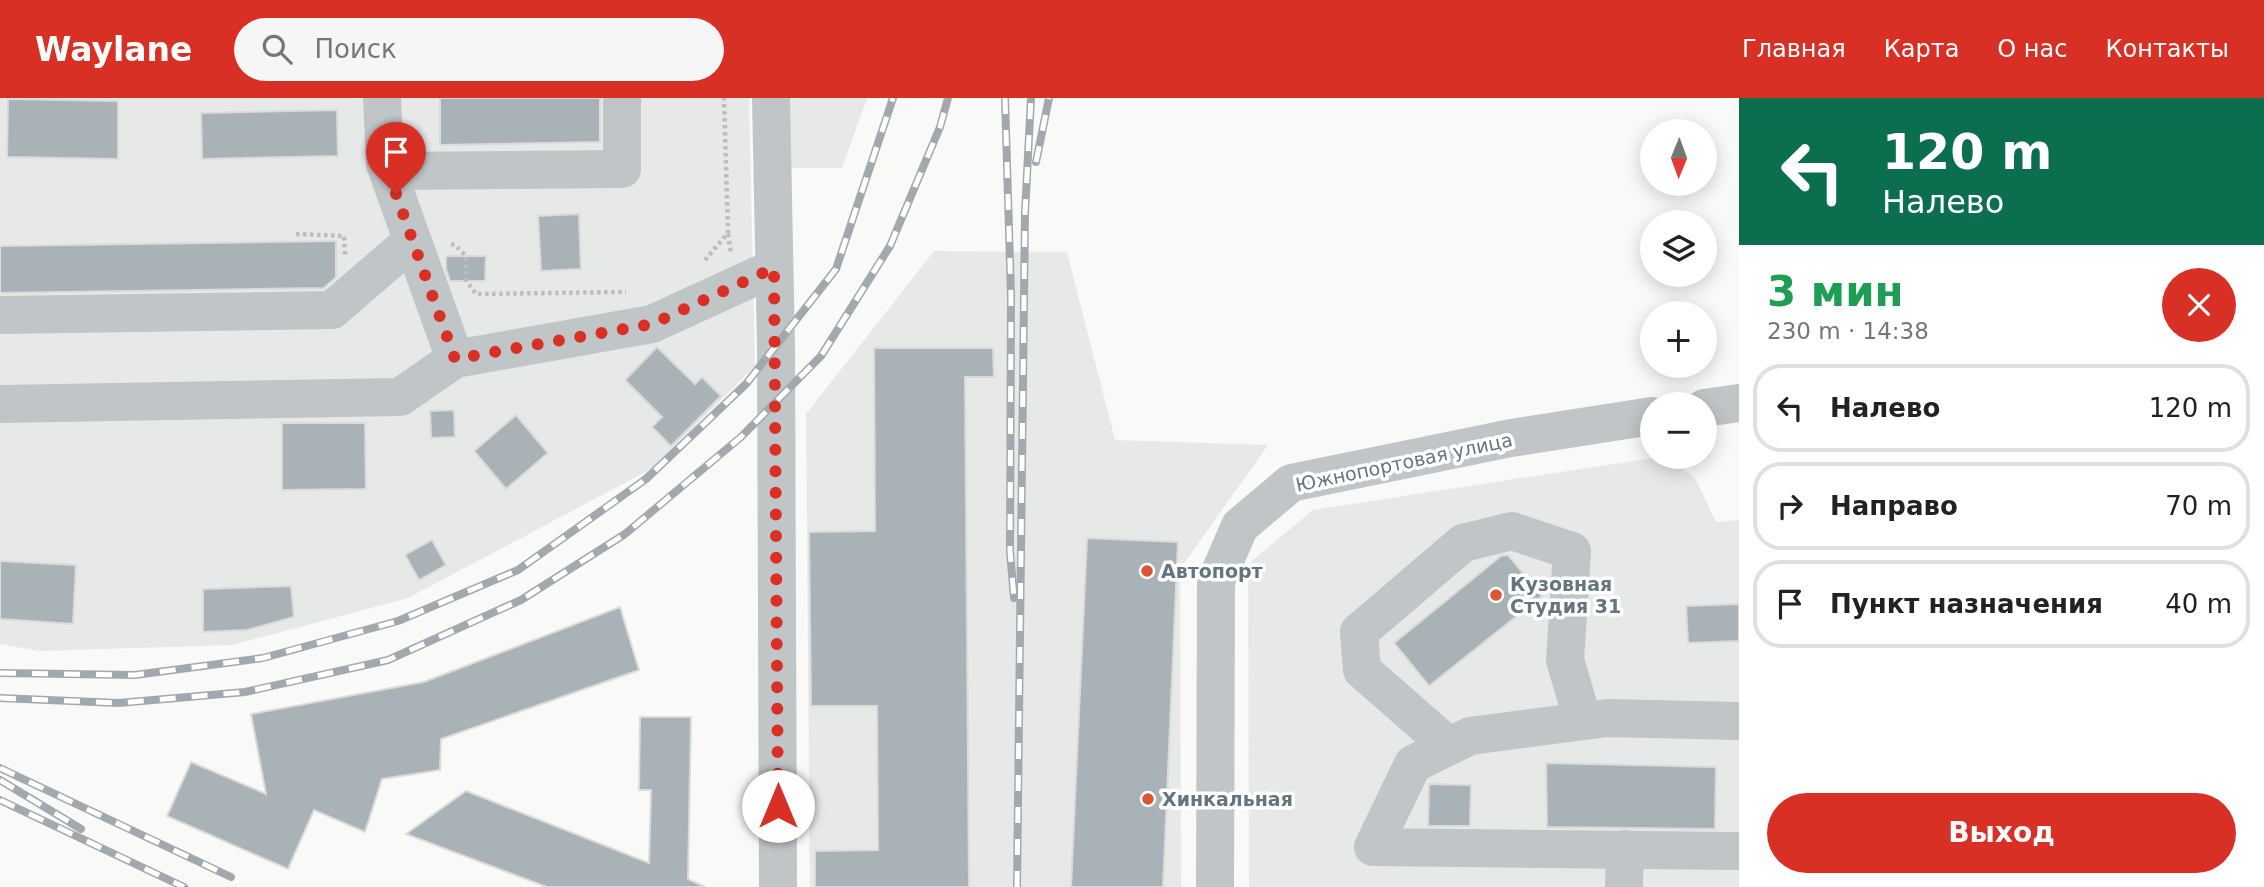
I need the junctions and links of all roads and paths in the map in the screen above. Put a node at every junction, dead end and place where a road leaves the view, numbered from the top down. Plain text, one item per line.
1 (382, 98) edge
2 (622, 98) edge
3 (724, 98) edge
4 (771, 98) edge
5 (388, 171) junction
6 (296, 234) dead end
7 (412, 241) junction
8 (466, 256) dead end
9 (345, 259) dead end
10 (703, 262) dead end
11 (774, 268) junction
12 (638, 291) dead end
13 (0, 315) edge
14 (455, 359) junction
15 (1739, 403) edge
16 (0, 404) edge
17 (1717, 406) edge
18 (1640, 418) edge
19 (1583, 721) junction
20 (1739, 721) edge
21 (1443, 741) dead end
22 (1625, 849) junction
23 (1739, 851) edge
24 (778, 887) edge
25 (1215, 887) edge
26 (1625, 887) edge

1 - 5 street
2 - 5 street
3 - 10 path
4 - 11 street
5 - 7 street
6 - 9 path
7 - 13 street
7 - 14 street
8 - 12 path
11 - 14 street
11 - 24 street
14 - 16 street
15 - 17 street
18 - 25 street, Южнопортовая улица
19 - 20 street
19 - 21 street
19 - 22 street
22 - 23 street
22 - 26 street

